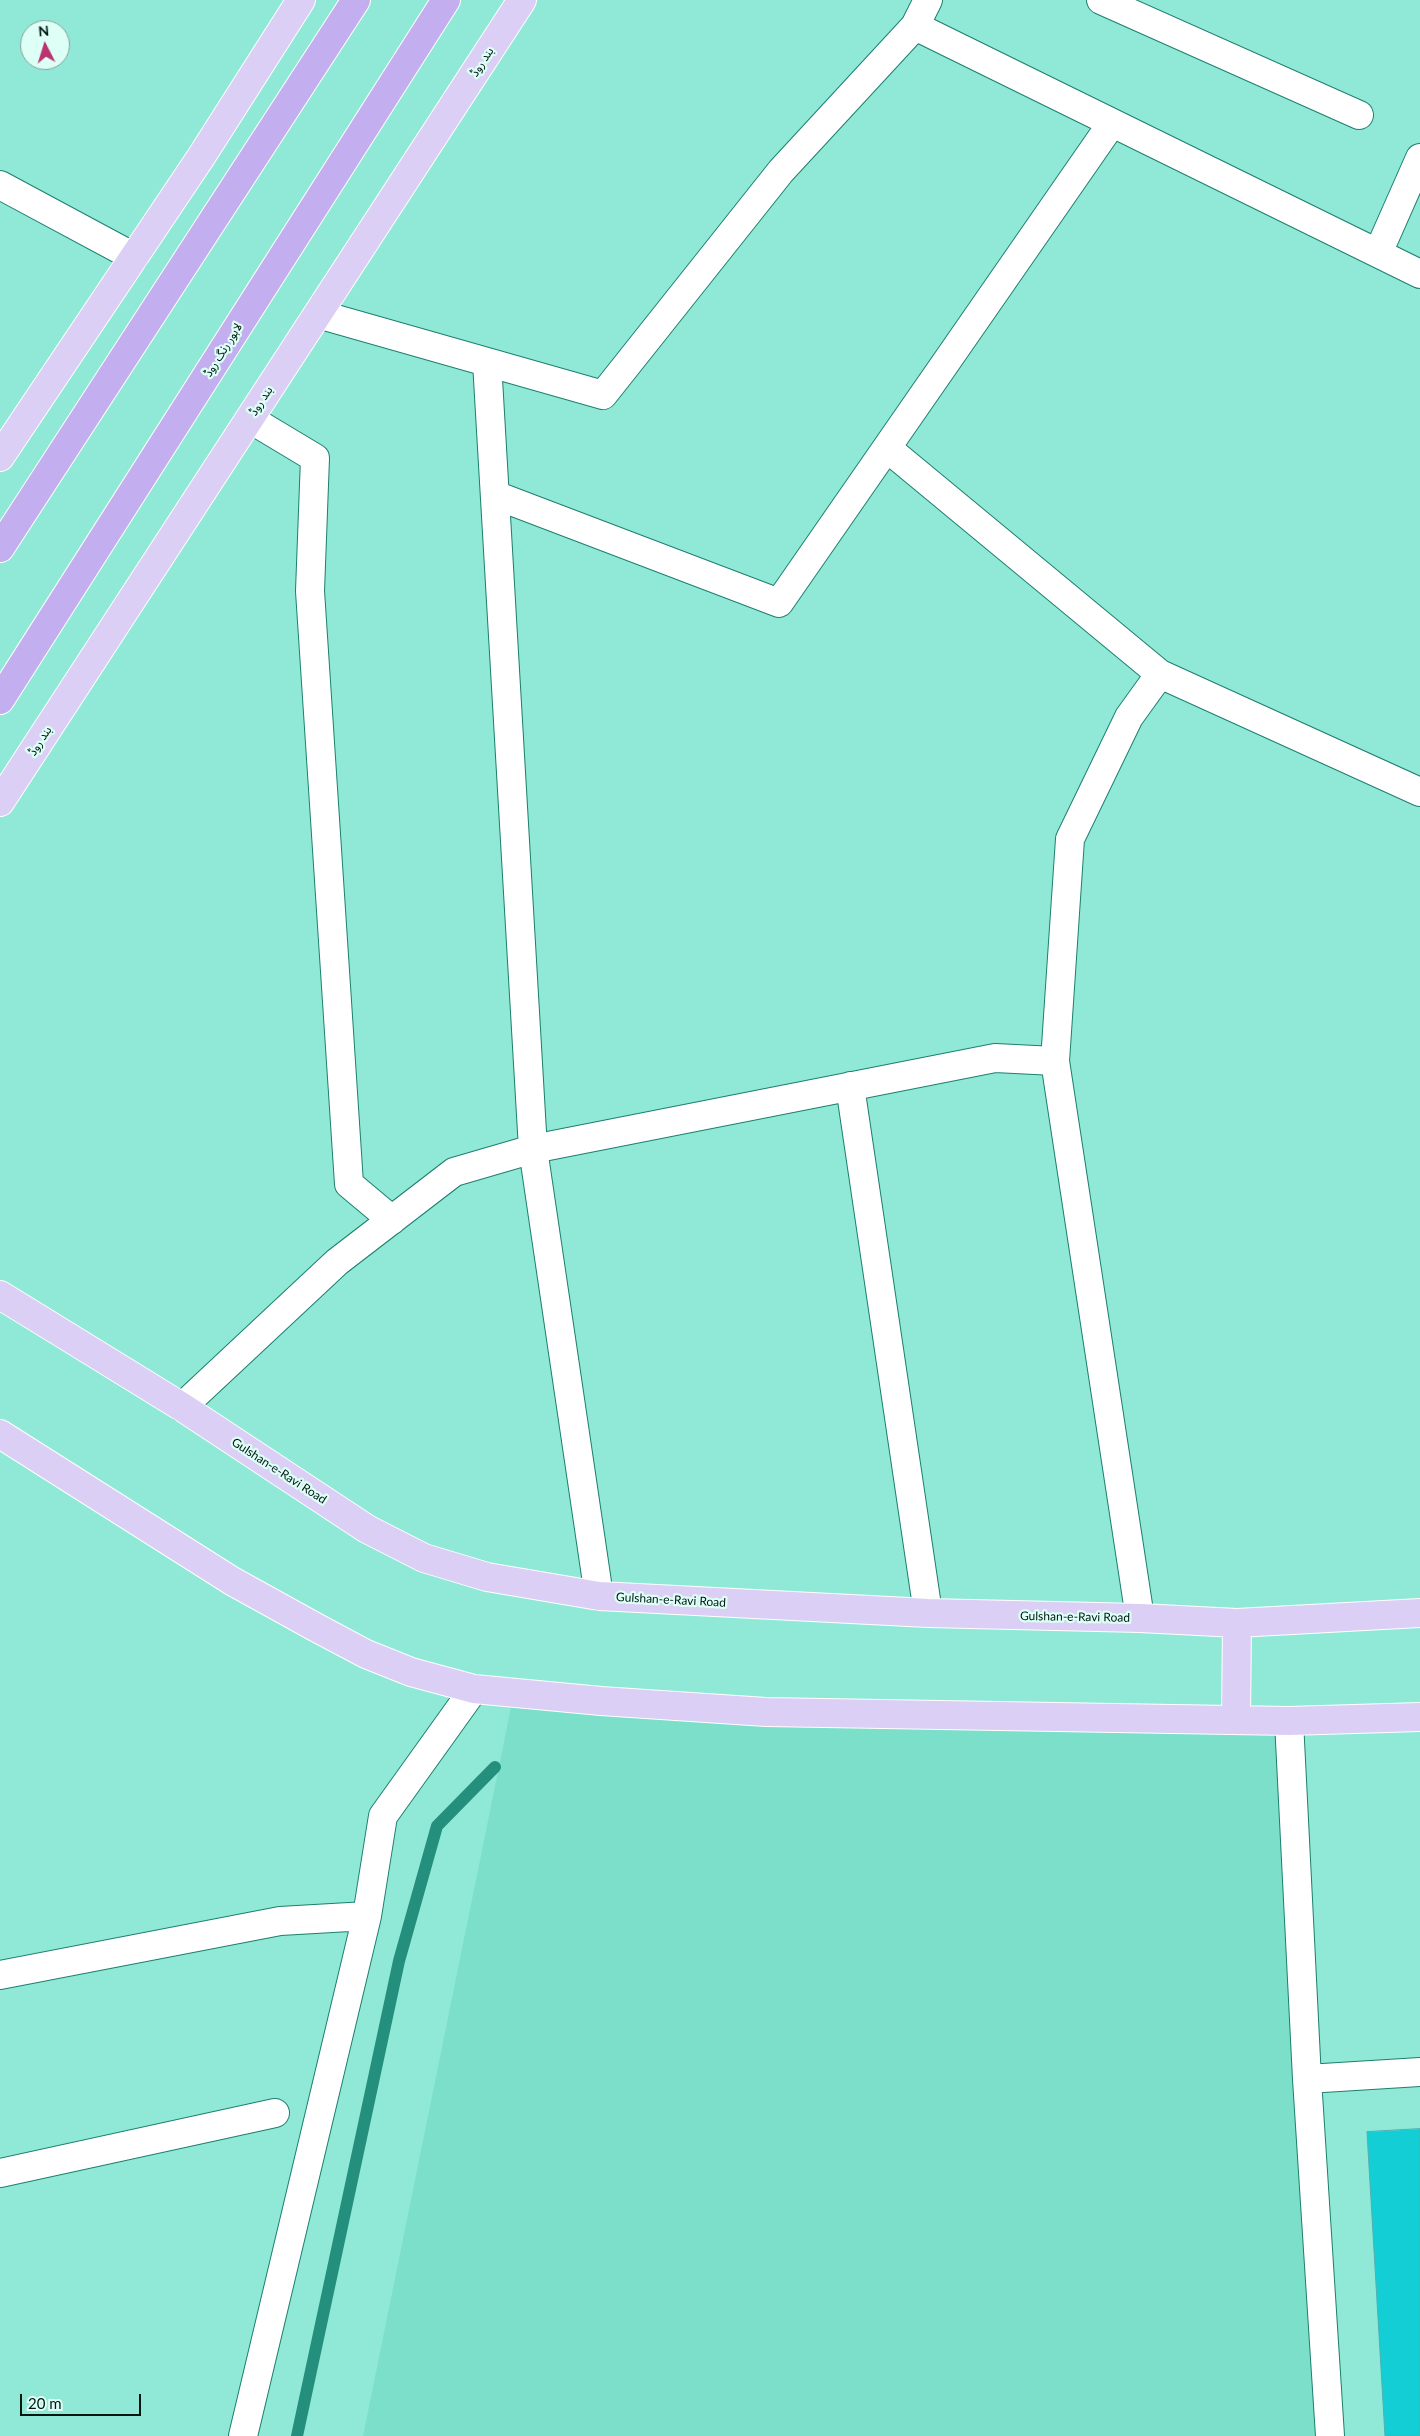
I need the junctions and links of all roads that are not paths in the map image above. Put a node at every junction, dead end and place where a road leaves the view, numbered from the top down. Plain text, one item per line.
1 (302, 0) edge
2 (356, 0) edge
3 (446, 0) edge
4 (522, 0) edge
5 (928, 0) edge
6 (1101, 0) edge
7 (915, 26) junction
8 (1359, 115) dead end
9 (1112, 123) junction
10 (1420, 158) edge
11 (0, 185) edge
12 (1378, 253) junction
13 (134, 258) junction
14 (1420, 274) edge
15 (318, 314) junction
16 (487, 362) junction
17 (250, 419) junction
18 (887, 448) junction
19 (0, 457) edge
20 (495, 495) junction
21 (0, 548) edge
22 (1160, 674) junction
23 (0, 700) edge
24 (1420, 792) edge
25 (0, 802) edge
26 (1055, 1061) junction
27 (850, 1086) junction
28 (533, 1149) junction
29 (392, 1220) junction
30 (0, 1295) edge
31 (182, 1407) junction
32 (0, 1434) edge
33 (599, 1596) junction
34 (928, 1613) junction
35 (1420, 1613) edge
36 (1140, 1618) junction
37 (1237, 1623) junction
38 (474, 1689) junction
39 (1420, 1717) edge
40 (1236, 1720) junction
41 (1289, 1721) junction
42 (367, 1916) junction
43 (0, 1975) edge
44 (1420, 2072) edge
45 (1307, 2079) junction
46 (275, 2113) dead end
47 (0, 2173) edge
48 (243, 2436) edge
49 (1330, 2436) edge

1 - 13 main road
2 - 21 highway
3 - 23 highway, لاہور رنگ روڈ
4 - 15 main road, بند روڈ
5 - 7 street
6 - 8 street
7 - 9 street
7 - 16 street
9 - 12 street
9 - 18 street
10 - 12 street
11 - 13 street
12 - 14 street
13 - 19 main road
15 - 16 street
15 - 17 main road, بند روڈ
16 - 20 street
17 - 25 main road, بند روڈ
17 - 29 street
18 - 20 street
18 - 22 street
20 - 28 street
22 - 24 street
22 - 26 street
26 - 27 street
26 - 36 street
27 - 28 street
27 - 34 street
28 - 29 street
28 - 33 street
29 - 31 street
30 - 31 main road, Gulshan-e-Ravi Road
31 - 33 main road, Gulshan-e-Ravi Road
32 - 38 main road
33 - 34 main road, Gulshan-e-Ravi Road
34 - 36 main road, Gulshan-e-Ravi Road
35 - 37 main road, Gulshan-e-Ravi Road
36 - 37 main road, Gulshan-e-Ravi Road
37 - 40 main road
38 - 40 main road
38 - 42 street
39 - 41 main road
40 - 41 main road
41 - 45 street
42 - 43 street
42 - 48 street
44 - 45 street
45 - 49 street
46 - 47 street

